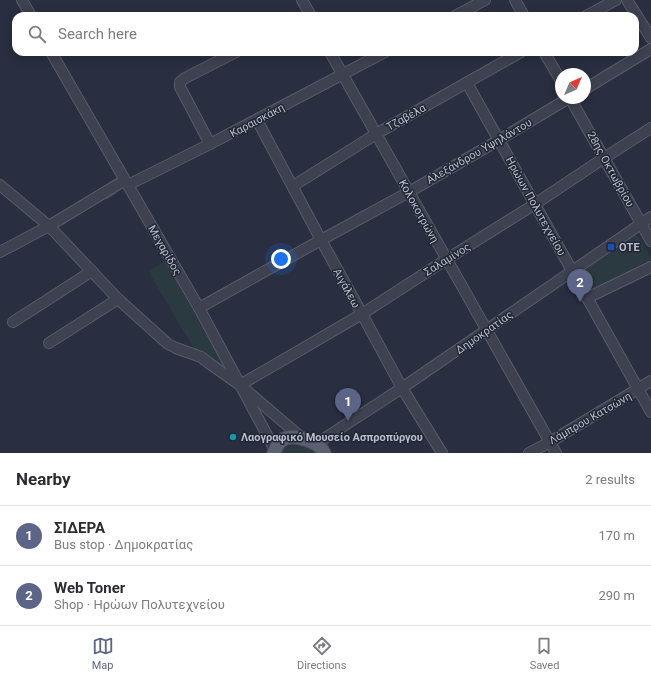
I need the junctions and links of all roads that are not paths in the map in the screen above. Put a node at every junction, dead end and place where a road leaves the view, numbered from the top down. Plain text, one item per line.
1 (22, 0) edge
2 (302, 0) edge
3 (486, 0) edge
4 (515, 0) edge
5 (616, 0) edge
6 (627, 0) edge
7 (29, 12) edge
8 (307, 12) edge
9 (463, 12) edge
10 (522, 12) edge
11 (594, 12) edge
12 (635, 12) edge
13 (639, 19) edge
14 (651, 38) edge
15 (651, 50) edge
16 (53, 56) edge
17 (228, 56) edge
18 (332, 56) edge
19 (377, 56) edge
20 (514, 56) edge
21 (546, 56) edge
22 (555, 71) edge
23 (343, 74) junction
24 (467, 83) junction
25 (591, 85) edge
26 (560, 104) edge
27 (573, 104) edge
28 (257, 120) junction
29 (651, 128) edge
30 (376, 134) junction
31 (499, 140) junction
32 (210, 144) junction
33 (604, 158) junction
34 (126, 182) junction
35 (0, 185) edge
36 (293, 186) junction
37 (409, 192) junction
38 (535, 204) junction
39 (651, 217) edge
40 (641, 224) junction
41 (49, 226) junction
42 (321, 240) junction
43 (651, 241) edge
44 (0, 252) edge
45 (447, 259) junction
46 (651, 267) edge
47 (92, 271) junction
48 (572, 271) junction
49 (587, 298) junction
50 (118, 299) junction
51 (199, 308) junction
52 (362, 314) junction
53 (13, 322) dead end
54 (487, 330) junction
55 (49, 343) dead end
56 (651, 382) edge
57 (240, 385) junction
58 (402, 388) junction
59 (638, 390) junction
60 (651, 412) edge
61 (302, 438) junction
62 (550, 442) junction
63 (320, 448) edge
64 (275, 451) edge
65 (442, 453) edge
66 (529, 453) edge
67 (556, 453) edge

1 - 7 street
2 - 8 street
3 - 9 street
4 - 10 street
5 - 11 street
6 - 12 street
13 - 14 street
15 - 25 street
16 - 34 street, Μεγαρίδος
17 - 32 street
18 - 23 street, Κολοκοτρώνη
19 - 23 street, Καραισκάκη
20 - 24 street, Τζαβέλα
21 - 22 street
23 - 28 street, Καραισκάκη
23 - 30 street, Κολοκοτρώνη
24 - 30 street, Τζαβέλα
24 - 31 street, Ηρώων Πολυτεχνείου
26 - 31 street, Αλεξάνδρου Υψηλάντου
27 - 33 street, 28ης Οκτωβρίου
28 - 32 street, Καραισκάκη
28 - 36 street, Αιγάλεω
29 - 33 street, Σαλαμίνος
30 - 36 street, Τζαβέλα
30 - 37 street, Κολοκοτρώνη
31 - 37 street, Αλεξάνδρου Υψηλάντου
31 - 38 street, Ηρώων Πολυτεχνείου
32 - 34 street, Καραισκάκη
33 - 38 street, Σαλαμίνος
33 - 40 street, 28ης Οκτωβρίου
34 - 41 street, Καραισκάκη
34 - 51 street, Μεγαρίδος
35 - 41 street
36 - 42 street, Αιγάλεω
37 - 42 street, Αλεξάνδρου Υψηλάντου
37 - 45 street, Κολοκοτρώνη
38 - 45 street, Σαλαμίνος
38 - 48 street, Ηρώων Πολυτεχνείου
39 - 40 street, Δημοκρατίας
40 - 43 street, 28ης Οκτωβρίου
40 - 48 street, Δημοκρατίας
41 - 44 street, Καραισκάκη
41 - 47 street
42 - 51 street, Αλεξάνδρου Υψηλάντου
42 - 52 street, Αιγάλεω
45 - 52 street, Σαλαμίνος
45 - 54 street, Κολοκοτρώνη
46 - 49 street
47 - 50 street
47 - 53 street
48 - 49 street, Ηρώων Πολυτεχνείου
48 - 54 street, Δημοκρατίας
49 - 59 street, Ηρώων Πολυτεχνείου
50 - 55 street
50 - 57 street
51 - 57 street, Μεγαρίδος
52 - 57 street, Σαλαμίνος
52 - 58 street, Αιγάλεω
54 - 58 street, Δημοκρατίας
54 - 62 street, Κολοκοτρώνη
56 - 59 street, Λάμπρου Κατσώνη
57 - 61 street
57 - 64 street, Μεγαρίδος
58 - 63 street, Δημοκρατίας
58 - 65 street, Αιγάλεω
59 - 60 street, Ηρώων Πολυτεχνείου
59 - 62 street, Λάμπρου Κατσώνη
61 - 63 main road
61 - 64 main road
62 - 66 street, Λάμπρου Κατσώνη
62 - 67 street, Κολοκοτρώνη

